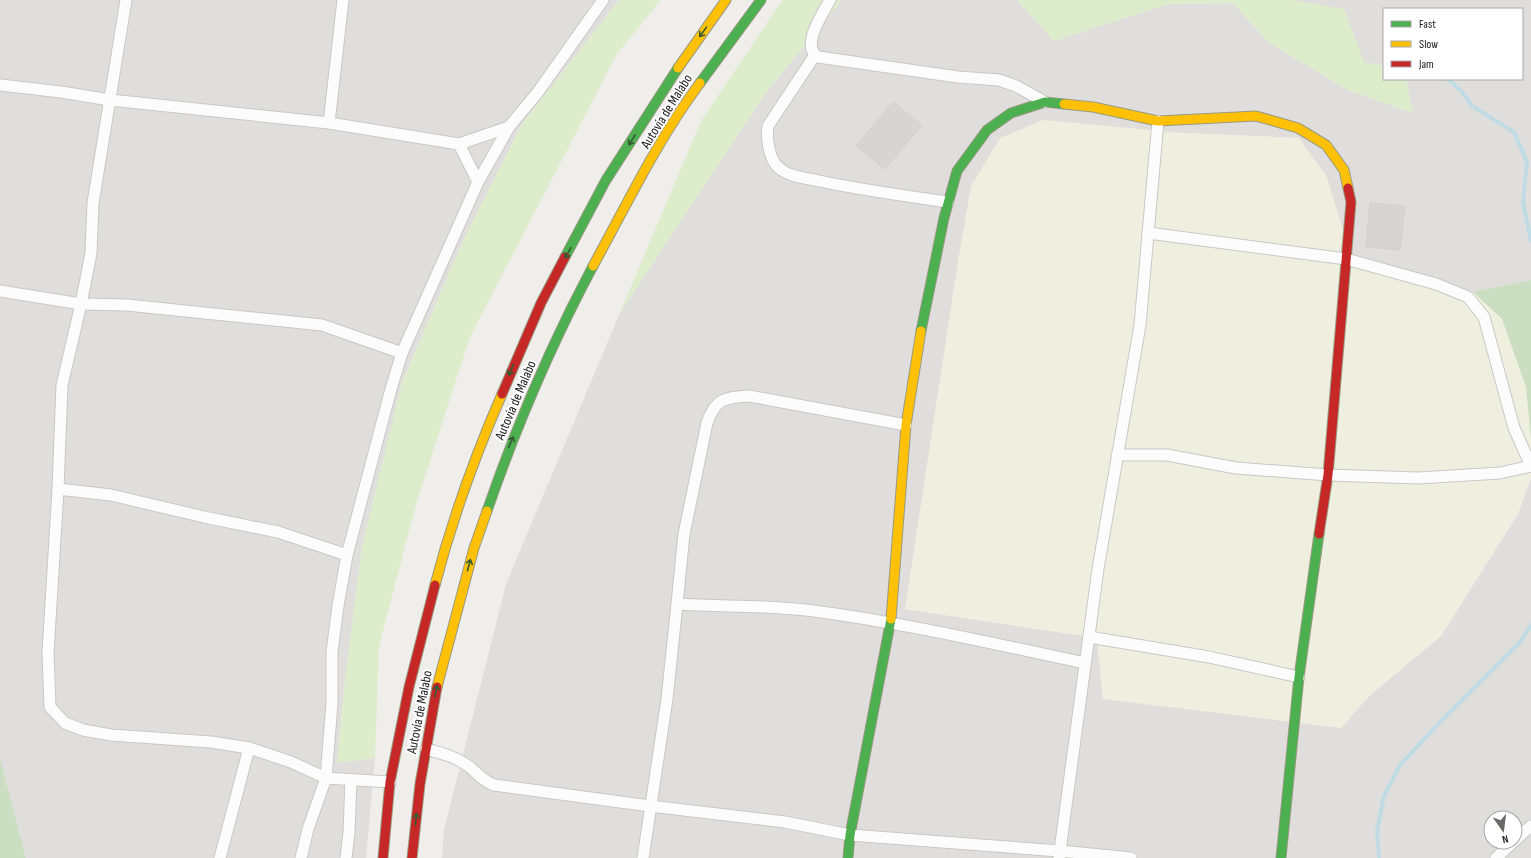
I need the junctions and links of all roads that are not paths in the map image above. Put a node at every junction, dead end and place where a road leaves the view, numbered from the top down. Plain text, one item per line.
1 (126, 0) edge
2 (343, 0) edge
3 (604, 0) edge
4 (726, 0) edge
5 (761, 0) edge
6 (830, 0) edge
7 (814, 55) junction
8 (0, 86) edge
9 (110, 100) junction
10 (1045, 102) junction
11 (1158, 120) junction
12 (329, 123) junction
13 (510, 128) junction
14 (459, 144) junction
15 (478, 182) junction
16 (948, 202) junction
17 (1148, 233) junction
18 (1346, 259) junction
19 (0, 290) edge
20 (81, 304) junction
21 (402, 353) junction
22 (906, 425) junction
23 (1117, 455) junction
24 (1531, 466) edge
25 (1328, 475) junction
26 (58, 489) junction
27 (347, 556) junction
28 (678, 604) junction
29 (891, 623) junction
30 (1089, 637) junction
31 (1085, 663) junction
32 (1299, 677) junction
33 (249, 748) junction
34 (426, 749) junction
35 (326, 778) junction
36 (351, 780) junction
37 (390, 782) junction
38 (650, 806) junction
39 (1531, 826) edge
40 (1523, 833) edge
41 (850, 835) junction
42 (1504, 850) edge
43 (1059, 854) edge
44 (220, 858) edge
45 (301, 858) edge
46 (346, 858) edge
47 (383, 858) edge
48 (412, 858) edge
49 (643, 858) edge
50 (848, 858) edge
51 (1131, 858) edge
52 (1281, 858) edge
53 (1496, 858) edge

1 - 9 street
2 - 12 street
3 - 13 street
4 -> 37 main road, Autovía de Malabo
34 -> 5 main road, Autovía de Malabo
6 - 7 street
7 - 10 street
7 - 16 street
8 - 9 street
9 - 12 street
9 - 20 street
10 - 11 main road
10 - 16 main road
11 - 17 street
11 - 18 main road
12 - 14 street
13 - 14 street
13 - 15 street
14 - 15 street
15 - 21 street
16 - 22 main road
17 - 18 street
17 - 23 street
18 - 24 street
18 - 25 main road
19 - 20 street
20 - 21 street
20 - 26 street
21 - 27 street
22 - 28 street
22 - 29 main road
23 - 25 street
23 - 30 street
24 - 25 street
25 - 32 main road
26 - 27 street
26 - 33 street
27 - 35 street
28 - 29 street
28 - 38 street
29 - 31 street
29 - 41 main road
30 - 31 street
30 - 32 street
31 - 43 street
32 - 52 main road
33 - 35 street
33 - 44 street
34 - 38 street
48 -> 34 main road, Autovía de Malabo
35 - 36 street
35 - 45 street
36 - 37 street
36 - 46 street
37 - 47 main road, Autovía de Malabo
38 - 41 street
38 - 49 street
39 - 40 street
41 - 43 street
41 - 50 main road
42 - 53 street
43 - 51 street

